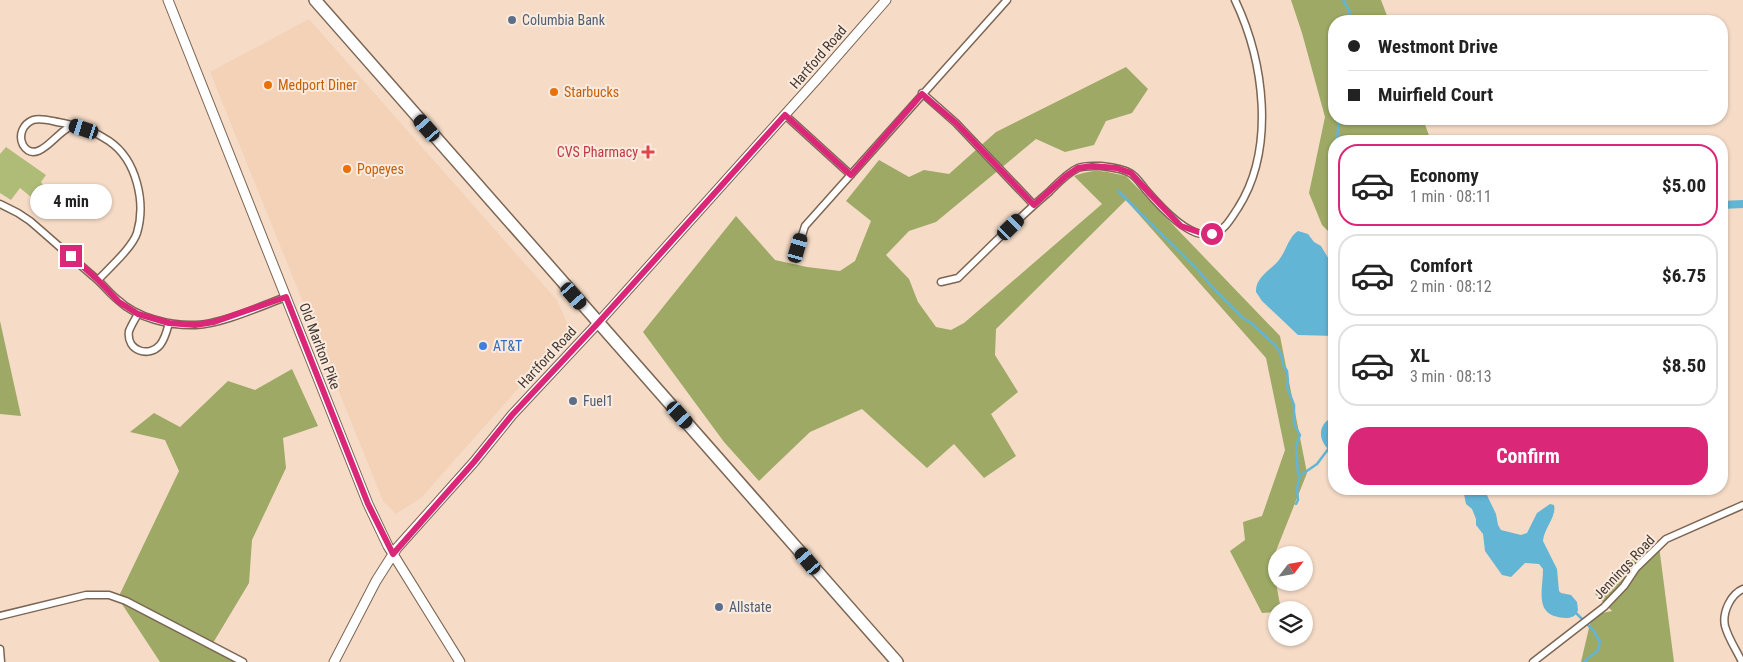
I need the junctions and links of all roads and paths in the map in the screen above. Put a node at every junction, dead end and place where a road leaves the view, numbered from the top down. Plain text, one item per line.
1 (168, 0) edge
2 (315, 0) edge
3 (886, 0) edge
4 (1007, 0) edge
5 (1235, 0) edge
6 (922, 94) junction
7 (785, 115) junction
8 (72, 126) junction
9 (851, 175) junction
10 (0, 204) edge
11 (1034, 205) junction
12 (798, 248) dead end
13 (98, 280) junction
14 (942, 282) dead end
15 (286, 297) junction
16 (138, 314) junction
17 (169, 323) junction
18 (598, 323) junction
19 (1743, 505) edge
20 (393, 554) junction
21 (1743, 588) edge
22 (0, 616) edge
23 (0, 649) edge
24 (1, 662) edge
25 (243, 662) edge
26 (334, 662) edge
27 (460, 662) edge
28 (896, 662) edge
29 (1533, 662) edge
30 (1742, 662) edge

1 - 15 street, Old Marlton Pike
2 - 18 highway
3 - 7 street, Hartford Road
4 - 6 street
5 - 11 street
6 - 9 street
6 - 11 street
7 - 9 street
7 - 18 street, Hartford Road
8 - 8 street
8 - 13 street
9 - 12 street
10 - 13 street
11 - 14 street
13 - 16 street
15 - 17 street
15 - 20 street, Old Marlton Pike
16 - 17 street
16 - 17 street
18 - 20 street, Hartford Road
18 - 28 highway
19 - 29 street, Jennings Road
20 - 26 street, Hartford Road
20 - 27 street, Old Marlton Pike
21 - 30 street
22 - 25 street
23 - 24 street

